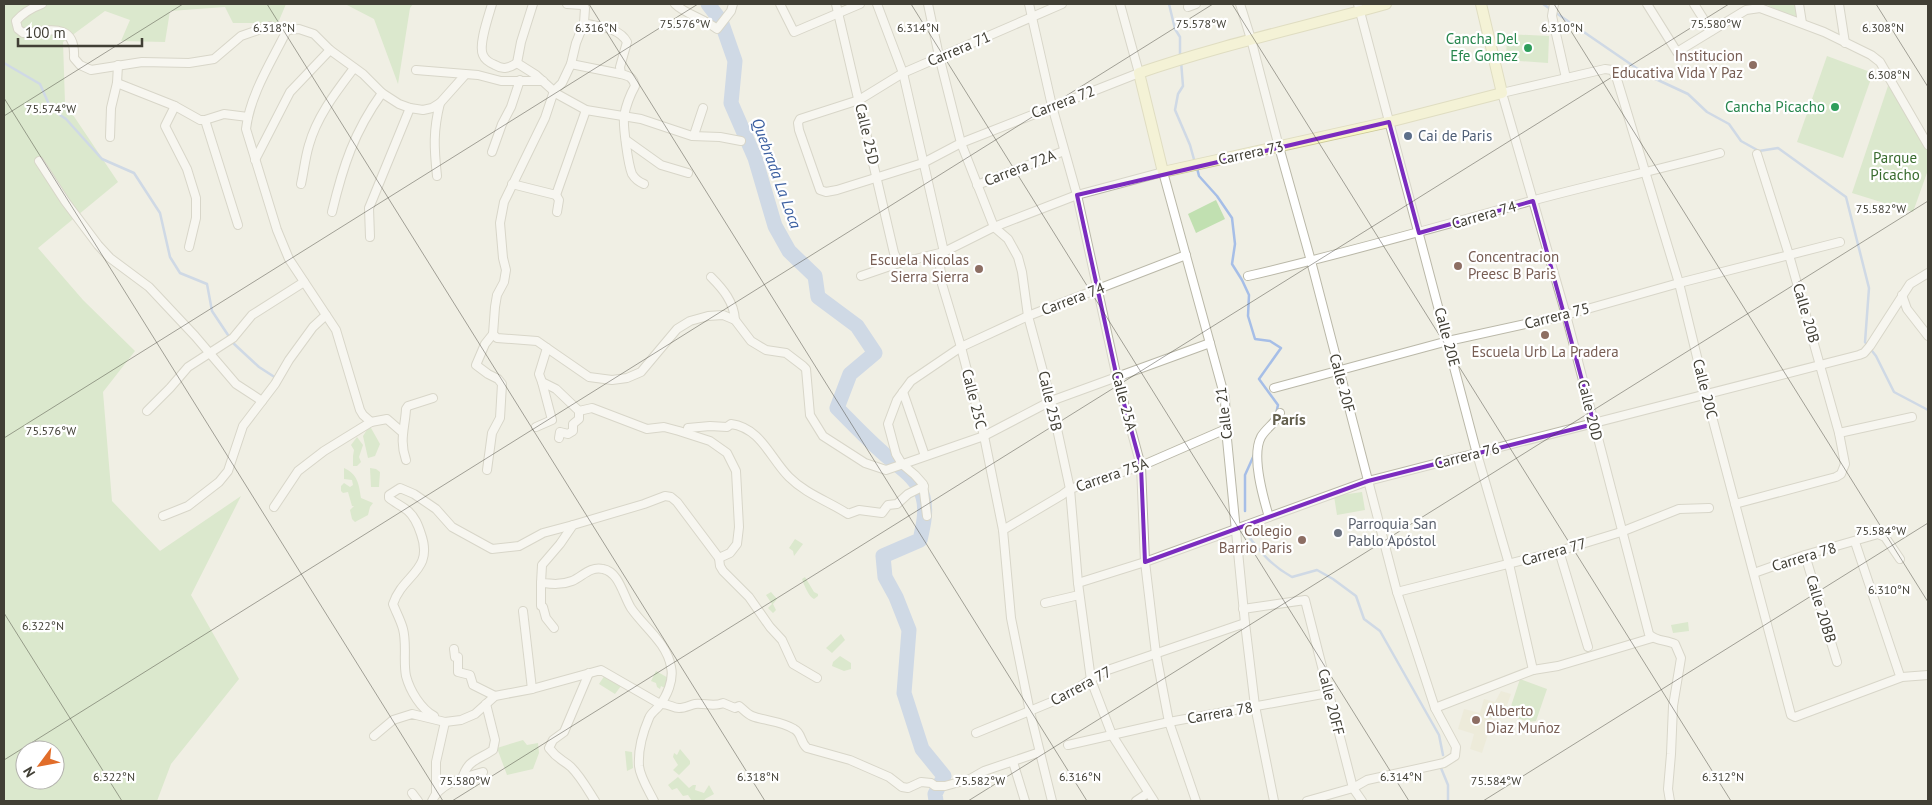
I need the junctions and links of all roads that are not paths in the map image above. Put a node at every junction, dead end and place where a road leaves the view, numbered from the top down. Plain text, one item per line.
1 (42, 4) edge
2 (492, 4) edge
3 (533, 4) edge
4 (568, 4) edge
5 (675, 4) edge
6 (733, 4) edge
7 (780, 4) edge
8 (836, 4) edge
9 (860, 4) edge
10 (876, 4) edge
11 (928, 4) edge
12 (1028, 4) edge
13 (1062, 4) edge
14 (1120, 4) edge
15 (1240, 4) edge
16 (1386, 4) edge
17 (1480, 4) edge
18 (1554, 4) edge
19 (1646, 4) edge
20 (1694, 4) edge
21 (1799, 4) edge
22 (1839, 4) edge
23 (1360, 7) edge
24 (1745, 7) edge
25 (839, 13) junction
26 (1032, 18) junction
27 (584, 23) junction
28 (1802, 24) junction
29 (287, 30) junction
30 (1711, 32) junction
31 (1251, 39) junction
32 (1845, 43) junction
33 (330, 50) junction
34 (939, 56) junction
35 (517, 63) junction
36 (571, 64) junction
37 (118, 65) junction
38 (354, 68) junction
39 (416, 70) dead end
40 (1612, 70) joint
41 (903, 73) junction
42 (1139, 73) junction
43 (621, 74) junction
44 (465, 75) junction
45 (1566, 78) junction
46 (520, 80) junction
47 (543, 81) junction
48 (117, 83) junction
49 (554, 92) junction
50 (382, 93) junction
51 (1502, 93) junction
52 (859, 100) junction
53 (440, 103) junction
54 (176, 106) junction
55 (1052, 106) junction
56 (410, 108) junction
57 (703, 108) dead end
58 (586, 110) junction
59 (624, 115) junction
60 (248, 117) junction
61 (803, 118) joint
62 (205, 120) junction
63 (1389, 122) junction
64 (694, 136) junction
65 (110, 137) dead end
66 (626, 140) junction
67 (741, 141) dead end
68 (961, 143) junction
69 (1928, 145) edge
70 (1279, 147) junction
71 (1064, 151) junction
72 (492, 152) dead end
73 (1720, 153) dead end
74 (1757, 154) dead end
75 (39, 160) dead end
76 (255, 160) junction
77 (923, 163) junction
78 (1163, 172) junction
79 (688, 173) dead end
80 (1646, 174) junction
81 (438, 176) dead end
82 (877, 178) junction
83 (301, 184) dead end
84 (512, 184) junction
85 (644, 184) dead end
86 (977, 184) junction
87 (556, 195) junction
88 (1077, 195) junction
89 (1533, 201) junction
90 (332, 212) dead end
91 (557, 212) dead end
92 (238, 225) dead end
93 (994, 227) junction
94 (1420, 233) junction
95 (370, 237) dead end
96 (1840, 242) dead end
97 (189, 247) dead end
98 (944, 252) junction
99 (1186, 255) junction
100 (1790, 255) junction
101 (1311, 261) junction
102 (898, 264) junction
103 (1928, 273) edge
104 (861, 276) dead end
105 (1248, 276) dead end
106 (711, 277) dead end
107 (304, 282) junction
108 (1679, 283) junction
109 (1098, 288) junction
110 (1902, 295) junction
111 (1566, 314) junction
112 (326, 315) junction
113 (1028, 316) junction
114 (735, 320) junction
115 (493, 334) junction
116 (1928, 336) edge
117 (1448, 342) junction
118 (1210, 343) junction
119 (961, 347) junction
120 (547, 348) junction
121 (209, 353) junction
122 (1820, 366) junction
123 (1339, 372) junction
124 (1117, 378) junction
125 (542, 382) junction
126 (1274, 388) dead end
127 (903, 392) junction
128 (1706, 394) junction
129 (433, 398) dead end
130 (262, 401) junction
131 (1051, 401) junction
132 (147, 411) dead end
133 (579, 411) junction
134 (1280, 413) dead end
135 (1912, 417) dead end
136 (371, 422) junction
137 (1594, 424) junction
138 (536, 427) dead end
139 (1226, 430) junction
140 (402, 432) junction
141 (687, 433) junction
142 (1839, 433) junction
143 (984, 436) junction
144 (559, 438) dead end
145 (1477, 454) junction
146 (925, 456) junction
147 (406, 460) dead end
148 (902, 464) junction
149 (1141, 466) junction
150 (487, 470) dead end
151 (1368, 481) junction
152 (921, 488) junction
153 (1070, 489) junction
154 (1735, 504) junction
155 (274, 507) dead end
156 (1709, 508) dead end
157 (163, 516) dead end
158 (927, 516) dead end
159 (1268, 517) junction
160 (573, 525) junction
161 (1236, 529) junction
162 (1003, 530) junction
163 (1621, 532) junction
164 (1854, 542) junction
165 (1559, 551) junction
166 (1805, 556) junction
167 (719, 558) junction
168 (1900, 559) dead end
169 (1145, 562) junction
170 (1509, 564) junction
171 (1754, 573) junction
172 (1078, 582) junction
173 (541, 583) junction
174 (1397, 592) junction
175 (1080, 595) junction
176 (1045, 604) dead end
177 (1243, 609) junction
178 (523, 611) dead end
179 (1245, 623) junction
180 (554, 628) dead end
181 (1652, 638) junction
182 (1588, 647) dead end
183 (454, 649) dead end
184 (1156, 654) junction
185 (1837, 662) dead end
186 (1533, 670) junction
187 (589, 673) junction
188 (1899, 673) dead end
189 (1928, 675) edge
190 (817, 678) dead end
191 (1091, 680) junction
192 (532, 689) junction
193 (1328, 693) junction
194 (495, 696) junction
195 (486, 704) junction
196 (660, 704) junction
197 (1255, 706) junction
198 (1435, 708) junction
199 (1030, 712) junction
200 (445, 722) junction
201 (1169, 722) junction
202 (976, 734) dead end
203 (1112, 735) junction
204 (374, 736) dead end
205 (1068, 745) dead end
206 (1040, 752) junction
207 (1013, 762) junction
208 (483, 772) dead end
209 (462, 779) junction
210 (1352, 788) junction
211 (412, 793) dead end
212 (1148, 793) junction
213 (434, 798) edge
214 (418, 801) edge
215 (595, 801) edge
216 (654, 801) edge
217 (1025, 801) edge
218 (1052, 801) edge
219 (1136, 801) edge
220 (1154, 801) edge
221 (1196, 801) edge
222 (1274, 801) edge
223 (1306, 801) edge
224 (1362, 801) edge
225 (1670, 801) edge

1 - 37 street
2 - 35 street
3 - 35 street
4 - 27 street
5 - 6 street
7 - 25 street
8 - 25 street, Calle 25D
9 - 25 street
10 - 41 street, Calle 25C
11 - 34 street, Calle 25B
12 - 26 street, Calle 25A
13 - 26 street, Carrera 71
14 - 42 street, Calle 21
15 - 31 street, Calle 20F
16 - 23 street, Carrera 72
17 - 51 street, Calle 20D
18 - 45 street
19 - 30 street
20 - 30 street
21 - 28 street
22 - 32 street
23 - 31 street, Carrera 72
23 - 63 street, Calle 20E
24 - 28 street
24 - 30 street
25 - 52 street, Calle 25D
26 - 34 street, Carrera 71
26 - 55 street, Calle 25A
27 - 36 street
27 - 43 street
28 - 32 street
29 - 33 street
29 - 37 street
29 - 60 street
31 - 42 street, Carrera 72
31 - 70 street, Calle 20F
32 - 69 street
33 - 38 street
33 - 76 street
34 - 41 street, Carrera 71
34 - 68 street, Calle 25B
35 - 47 street
36 - 43 street
36 - 49 street
37 - 48 street
38 - 50 street
38 - 83 street
39 - 44 street
40 - 45 street, Carrera 73
40 - 80 street, Calle 20C
41 - 52 street, Carrera 71
41 - 77 street, Calle 25C
42 - 55 street, Carrera 72
42 - 78 street, Calle 21
43 - 59 street
44 - 46 street
44 - 53 street
45 - 51 street, Carrera 73
46 - 47 street
46 - 72 street
47 - 49 street
48 - 54 street
48 - 65 street
49 - 58 street
49 - 84 street
50 - 56 street
50 - 90 street
51 - 63 street, Carrera 73
51 - 89 street, Calle 20D
52 - 61 street, Carrera 71
52 - 82 street, Calle 25D
53 - 56 street
53 - 81 street
54 - 62 street
54 - 97 street
55 - 68 street, Carrera 72
55 - 71 street, Calle 25A
56 - 95 street
57 - 64 street
58 - 59 street
58 - 87 street
59 - 64 street
59 - 66 street
60 - 62 street
60 - 76 street
61 - 82 street, Carrera 72
62 - 92 street
63 - 70 street, Carrera 73
63 - 94 street, Calle 20E
64 - 67 street
66 - 79 street
66 - 85 street
68 - 77 street, Carrera 72
68 - 86 street, Calle 25B
70 - 78 street, Carrera 73
70 - 101 street, Calle 20F
71 - 86 street, Carrera 72A
71 - 88 street, Calle 25A
73 - 80 street, Carrera 74
74 - 100 street, Calle 20B
75 - 121 street
76 - 107 street
77 - 82 street, Carrera 72
77 - 98 street, Calle 25C
78 - 88 street, Carrera 73
78 - 99 street, Calle 21
80 - 89 street, Carrera 74
80 - 108 street, Calle 20C
82 - 102 street, Calle 25D
84 - 87 street
84 - 115 street
86 - 93 street, Calle 25B
87 - 91 street
88 - 93 street, Carrera 73
88 - 109 street, Calle 25A
89 - 94 street, Carrera 74
89 - 111 street, Calle 20D
93 - 98 street, Carrera 73
93 - 113 street, Calle 25B
94 - 101 street, Carrera 74
94 - 117 street, Calle 20E
96 - 100 street, Carrera 75
98 - 102 street, Carrera 73
98 - 119 street, Calle 25C
99 - 109 street, Carrera 74
99 - 118 street, Calle 21
100 - 108 street, Carrera 75
100 - 122 street, Calle 20B
101 - 105 street, Carrera 74
101 - 123 street, Calle 20F
102 - 104 street, Carrera 73
103 - 110 street
106 - 114 street
107 - 112 street
107 - 121 street
108 - 111 street, Carrera 75
108 - 128 street, Calle 20C
109 - 113 street, Carrera 74
109 - 124 street, Calle 25A
110 - 116 street
110 - 122 street, Carrera 76
111 - 117 street, Carrera 75
111 - 137 street, Calle 20D
112 - 130 street
112 - 136 street
113 - 119 street, Carrera 74
113 - 131 street, Calle 25B
114 - 120 street
114 - 148 street
115 - 120 street
115 - 150 street
117 - 123 street, Carrera 75
117 - 145 street, Calle 20E
118 - 124 street
118 - 139 street, Calle 21
119 - 127 street, Carrera 74
119 - 143 street, Calle 25C
120 - 125 street
121 - 130 street
121 - 132 street
122 - 128 street, Carrera 76
122 - 142 street, Calle 20B
123 - 126 street, Carrera 75
123 - 151 street, Calle 20F
124 - 131 street
124 - 149 street, Calle 25A
125 - 133 street
125 - 138 street
127 - 146 street
127 - 148 street, Carrera 74
128 - 137 street, Carrera 76
128 - 154 street, Calle 20C
129 - 140 street
130 - 157 street
131 - 143 street
131 - 153 street, Calle 25B
133 - 141 street
133 - 144 street
134 - 159 street
135 - 142 street
136 - 140 street
136 - 155 street
137 - 145 street, Carrera 76
137 - 163 street, Calle 20D
139 - 149 street, Carrera 75A
139 - 161 street, Calle 21
140 - 147 street
141 - 152 street
141 - 167 street
142 - 154 street, Calle 20B
143 - 146 street
143 - 162 street, Calle 25C
145 - 151 street, Carrera 76
145 - 170 street, Calle 20E
146 - 148 street
148 - 152 street
149 - 153 street, Carrera 75A
149 - 169 street, Calle 25A
151 - 159 street, Carrera 76
151 - 174 street, Calle 20F
152 - 158 street
153 - 162 street, Carrera 75A
153 - 172 street, Calle 25B
154 - 171 street, Calle 20C
156 - 163 street, Carrera 77
159 - 161 street, Carrera 76
160 - 167 street
160 - 173 street
160 - 200 street
161 - 169 street, Carrera 76
161 - 177 street, Calle 21
162 - 199 street, Calle 25C
163 - 165 street, Carrera 77
163 - 181 street, Calle 20D
164 - 166 street, Carrera 78
164 - 168 street, Carrera 78
164 - 188 street
165 - 170 street, Carrera 77
165 - 182 street
166 - 171 street, Carrera 78
166 - 185 street, Calle 20BB
167 - 190 street
169 - 172 street, Carrera 76
169 - 184 street, Calle 25A
170 - 174 street, Carrera 77
170 - 186 street, Calle 20E
171 - 189 street, Calle 20C
172 - 175 street, Calle 25B
173 - 180 street
173 - 196 street
174 - 198 street, Calle 20F
175 - 176 street
175 - 191 street, Calle 25B
177 - 179 street, Calle 21
177 - 193 street, Calle 20FF
178 - 192 street
179 - 184 street, Carrera 77
179 - 197 street, Calle 21
181 - 186 street
181 - 225 street
183 - 194 street
184 - 191 street, Carrera 77
184 - 201 street, Calle 25A
186 - 198 street
187 - 192 street
187 - 196 street
187 - 215 street
191 - 199 street, Carrera 77
191 - 203 street, Calle 25B
192 - 194 street
193 - 197 street, Carrera 78
193 - 210 street, Calle 20FF
194 - 195 street
195 - 200 street
195 - 209 street
196 - 207 street
196 - 216 street
197 - 201 street, Carrera 78
197 - 222 street, Calle 21
198 - 210 street, Calle 20F
199 - 202 street, Carrera 77
199 - 206 street, Calle 25C
200 - 204 street
200 - 213 street
201 - 203 street, Carrera 78
201 - 221 street, Calle 25A
203 - 205 street, Carrera 78
203 - 212 street, Calle 25B
206 - 207 street
206 - 218 street, Calle 25C
207 - 217 street
208 - 209 street
209 - 213 street
210 - 223 street
210 - 224 street, Calle 20FF
211 - 214 street
212 - 219 street
212 - 220 street, Calle 25B

